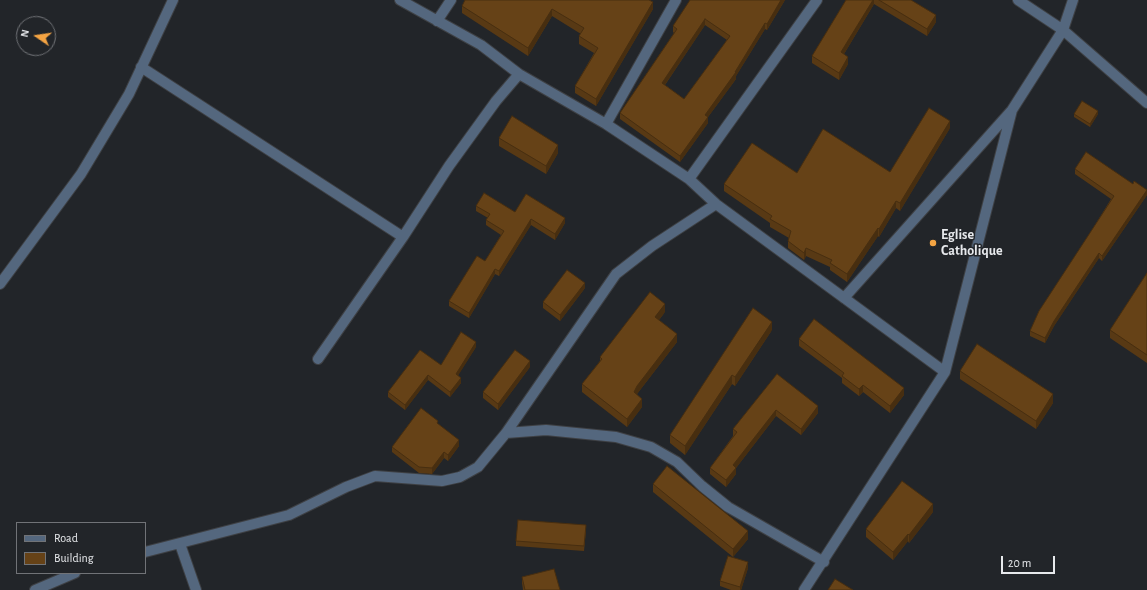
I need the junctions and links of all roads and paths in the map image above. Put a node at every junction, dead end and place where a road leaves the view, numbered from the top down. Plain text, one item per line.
1 (173, 0) edge
2 (400, 0) edge
3 (451, 0) edge
4 (676, 0) edge
5 (817, 0) edge
6 (1018, 0) edge
7 (1073, 0) edge
8 (437, 21) junction
9 (1063, 30) junction
10 (142, 67) junction
11 (519, 74) junction
12 (1147, 102) edge
13 (1012, 110) junction
14 (606, 124) junction
15 (689, 180) junction
16 (716, 204) junction
17 (402, 237) junction
18 (0, 284) edge
19 (844, 298) junction
20 (318, 359) dead end
21 (945, 372) junction
22 (506, 432) junction
23 (180, 544) junction
24 (146, 552) edge
25 (824, 562) junction
26 (73, 574) edge
27 (35, 590) edge
28 (196, 590) edge
29 (804, 590) edge

1 - 10 street
2 - 8 street
3 - 8 street
4 - 14 street
5 - 15 street
6 - 9 street
7 - 9 street
8 - 11 street
9 - 12 street
9 - 13 street
10 - 17 street
10 - 18 street
11 - 14 street
11 - 17 street
13 - 19 street
13 - 21 street
14 - 15 street
15 - 16 street
16 - 19 street
16 - 22 street
17 - 20 street
19 - 21 street
21 - 25 street
22 - 23 street
22 - 25 street
23 - 24 street
23 - 28 street
25 - 29 street
26 - 27 street

